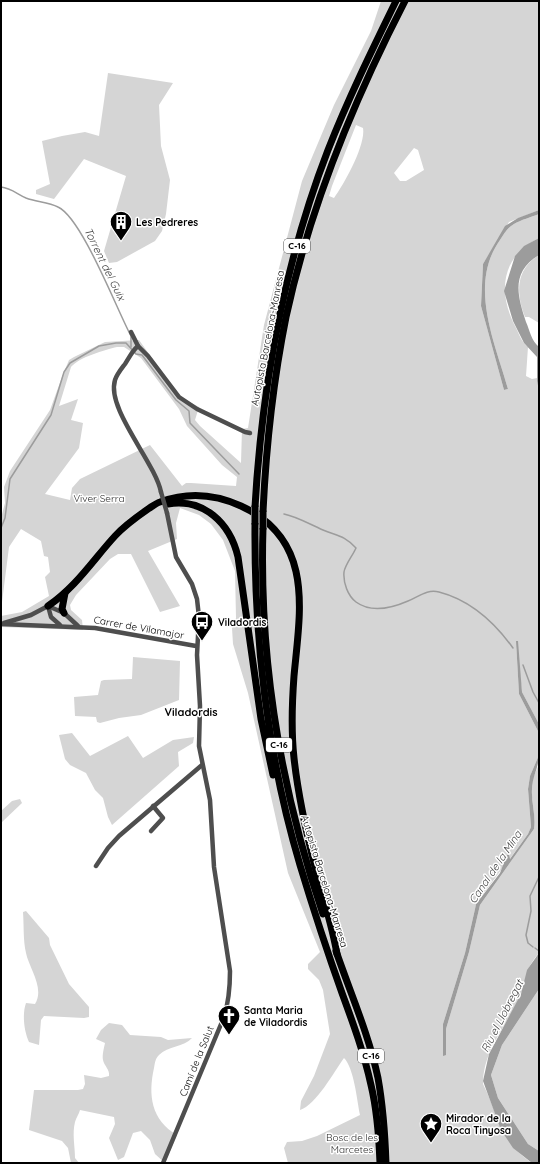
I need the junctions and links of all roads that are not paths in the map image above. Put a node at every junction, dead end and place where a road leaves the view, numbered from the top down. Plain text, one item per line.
1 (396, 1) edge
2 (405, 1) edge
3 (131, 332) dead end
4 (136, 348) junction
5 (250, 433) dead end
6 (152, 507) junction
7 (65, 593) junction
8 (48, 606) junction
9 (64, 613) junction
10 (1, 624) edge
11 (61, 626) junction
12 (79, 627) junction
13 (196, 646) junction
14 (202, 765) junction
15 (153, 806) junction
16 (151, 831) dead end
17 (96, 866) dead end
18 (314, 909) junction
19 (337, 954) junction
20 (163, 1163) edge
21 (380, 1163) edge
22 (386, 1163) edge

1 - 18 highway, Autopista Barcelona-Manresa / C-16, bridge
2 - 19 highway, Autopista Barcelona-Manresa / C-16, bridge
3 - 4 street
4 - 5 street
4 - 13 street, Camí de la Salut, bridge
6 - 7 highway
6 - 18 highway
6 - 19 highway
7 - 8 highway
7 - 9 highway
8 - 9 street
8 - 10 street
8 - 11 street
9 - 12 street
10 - 11 street, Carrer de Vilamajor
11 - 12 street, Carrer de Vilamajor
12 - 13 street, Carrer de Vilamajor
13 - 14 street, Camí de la Salut
14 - 15 street
14 - 20 street, Camí de la Salut
15 - 16 street
15 - 17 street
18 - 21 highway, Autopista Barcelona-Manresa / C-16
19 - 22 highway, Autopista Barcelona-Manresa / C-16

